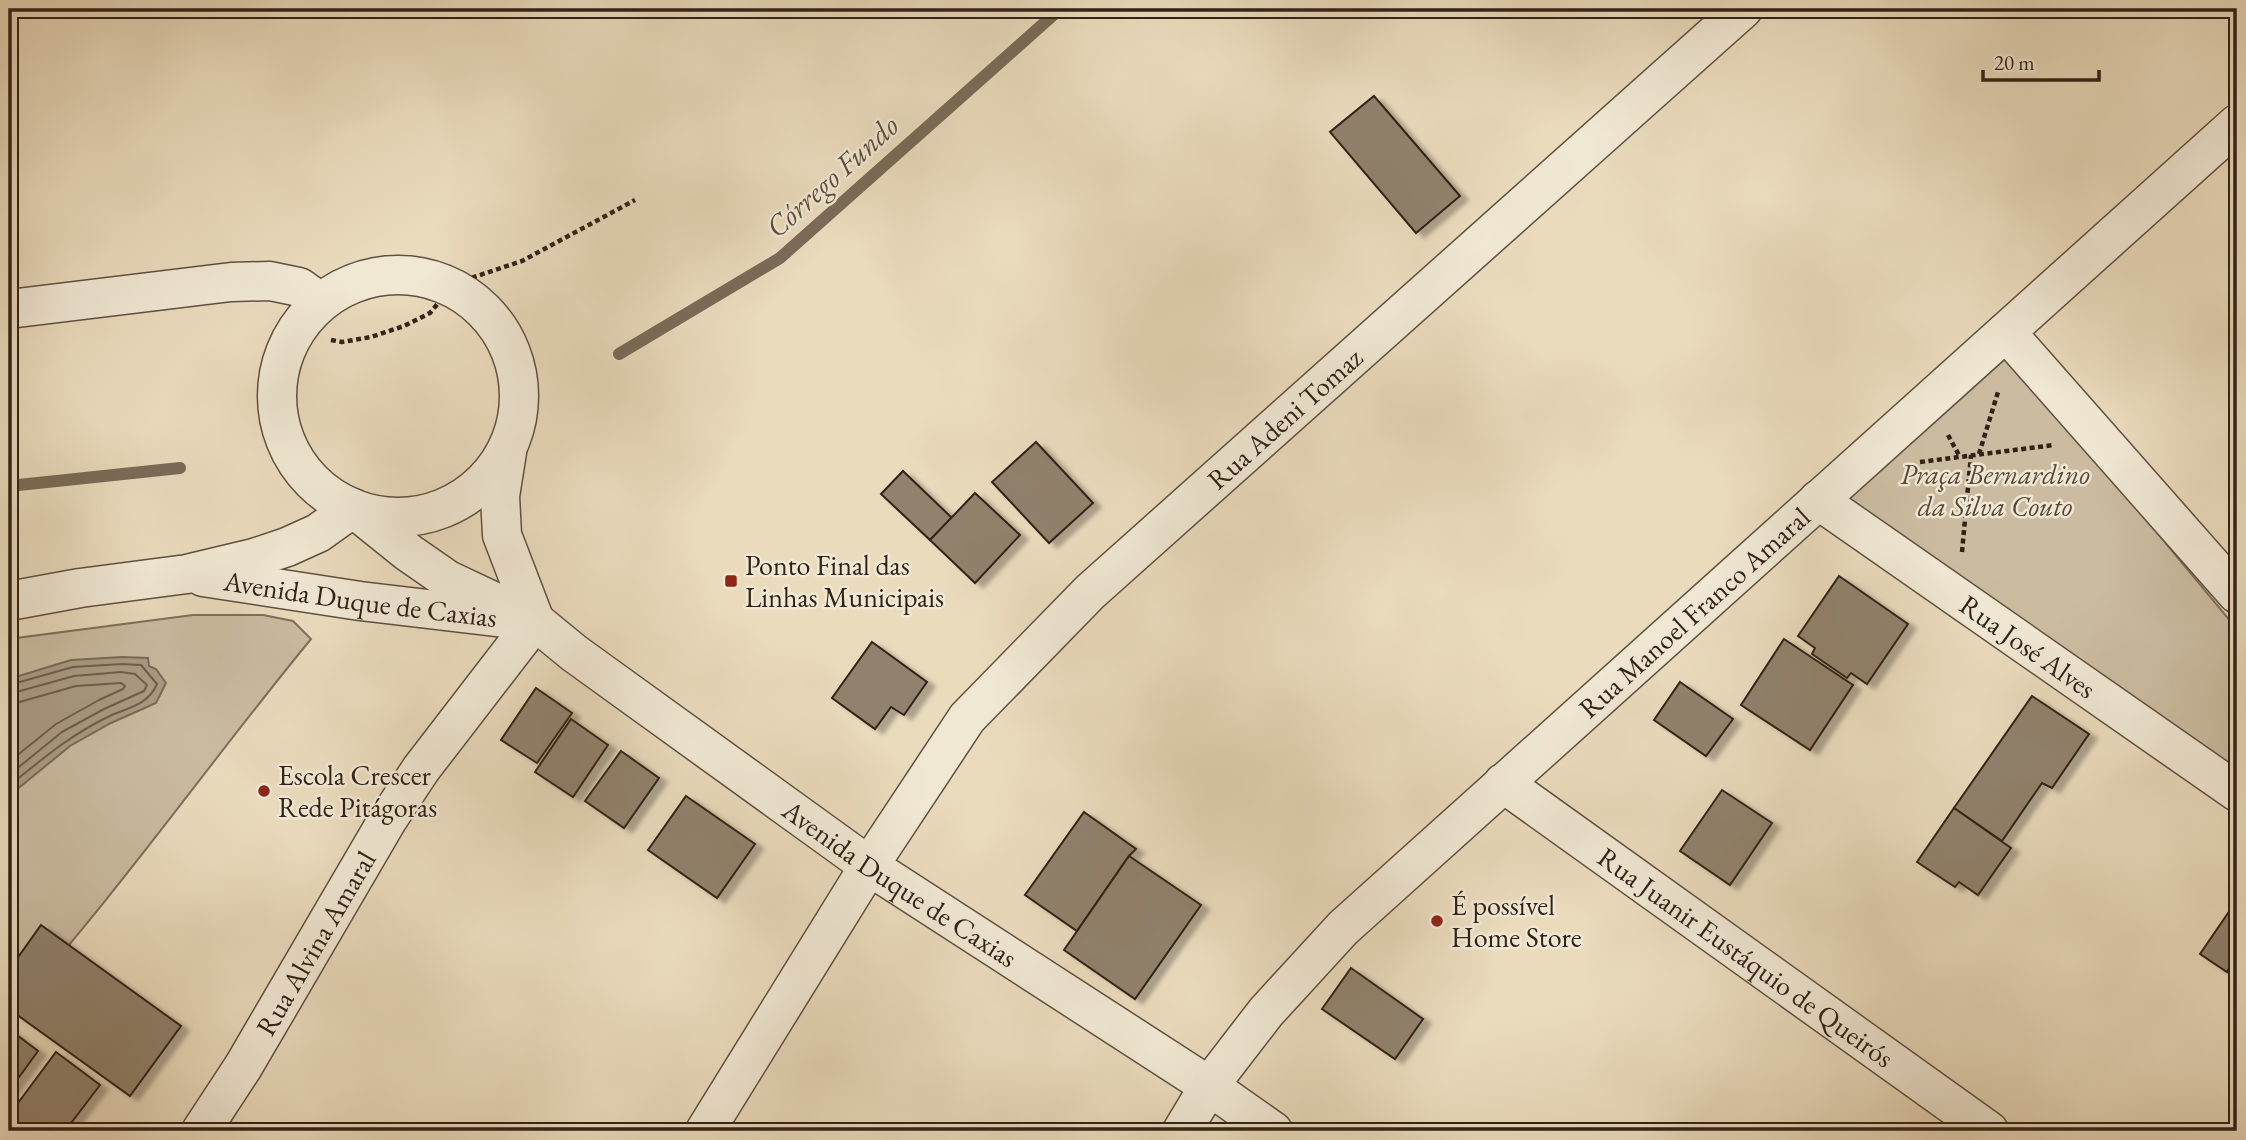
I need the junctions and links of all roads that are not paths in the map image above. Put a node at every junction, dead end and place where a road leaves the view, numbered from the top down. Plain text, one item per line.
1 (1743, 9) edge
2 (2237, 124) edge
3 (320, 302) junction
4 (9, 309) edge
5 (2006, 332) junction
6 (508, 447) junction
7 (1818, 500) junction
8 (353, 508) junction
9 (187, 574) junction
10 (2237, 594) edge
11 (9, 601) edge
12 (536, 621) junction
13 (1503, 783) junction
14 (2237, 792) edge
15 (869, 866) junction
16 (1209, 1086) junction
17 (201, 1131) edge
18 (705, 1131) edge
19 (1182, 1131) edge
20 (1273, 1131) edge
21 (1989, 1131) edge

1 - 15 street, Rua Adeni Tomaz
2 - 5 street, Rua Manoel Franco Amaral
3 - 4 street
3 - 6 street
3 - 8 street
5 - 7 street, Rua Manoel Franco Amaral
5 - 10 street
6 - 8 street
6 - 12 street, Avenida Duque de Caxias
7 - 13 street, Rua Manoel Franco Amaral
7 - 14 street, Rua José Alves
8 - 9 street, Avenida Duque de Caxias
8 - 12 street, Avenida Duque de Caxias
9 - 11 street, Avenida Duque de Caxias
9 - 12 street, Avenida Duque de Caxias
12 - 15 street, Avenida Duque de Caxias
12 - 17 street, Rua Alvina Amaral
13 - 16 street, Rua Manoel Franco Amaral
13 - 21 street, Rua Juanir Eustáquio de Queirós
15 - 16 street, Avenida Duque de Caxias
15 - 18 street, Rua Adeni Tomaz
16 - 19 street, Rua Manoel Franco Amaral
16 - 20 street, Avenida Duque de Caxias

